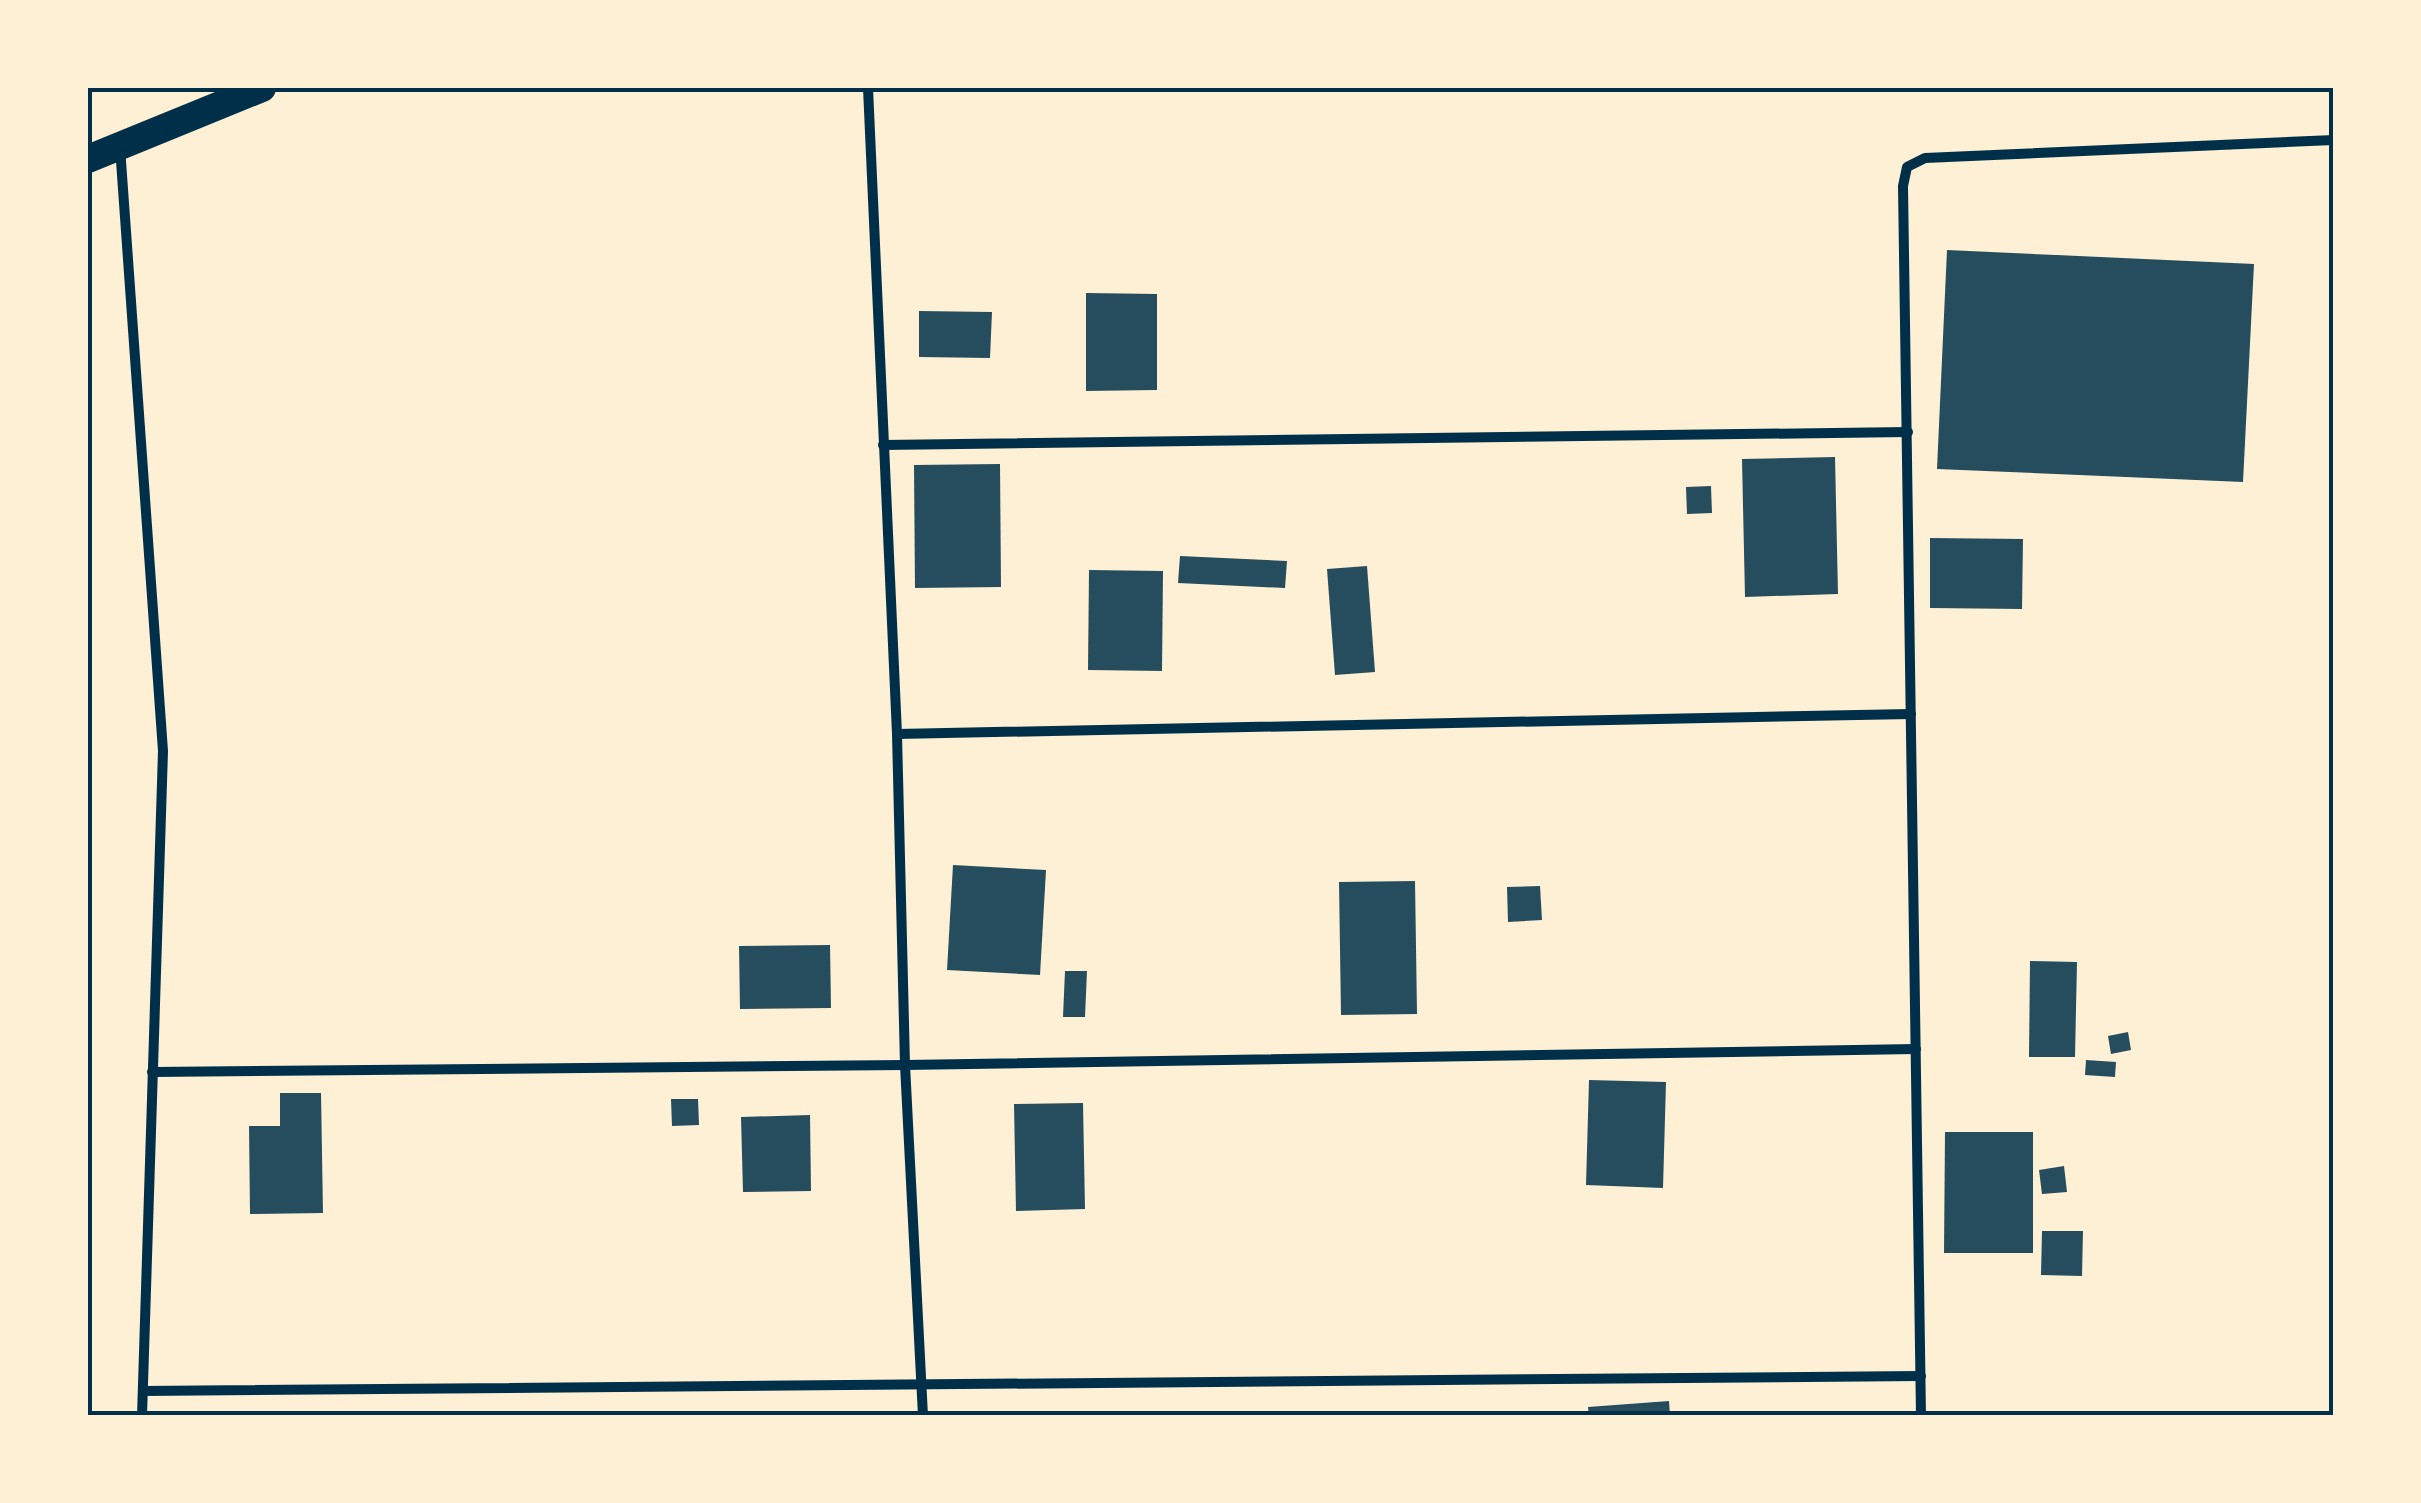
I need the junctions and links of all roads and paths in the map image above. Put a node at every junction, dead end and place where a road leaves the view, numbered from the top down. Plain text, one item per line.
1 (262, 88) edge
2 (868, 88) edge
3 (2334, 140) edge
4 (120, 146) junction
5 (88, 159) edge
6 (1908, 432) junction
7 (883, 445) junction
8 (1911, 714) junction
9 (898, 734) junction
10 (1916, 1049) junction
11 (905, 1066) junction
12 (152, 1072) junction
13 (1920, 1376) junction
14 (923, 1386) junction
15 (143, 1391) junction
16 (142, 1416) edge
17 (922, 1416) edge
18 (1922, 1416) edge

1 - 4 highway
2 - 7 street
3 - 6 street
4 - 5 highway
4 - 12 street
6 - 7 street
6 - 8 street
7 - 9 street
8 - 9 street
8 - 10 street
9 - 11 street
10 - 11 street
10 - 13 street
11 - 12 street
11 - 14 street
12 - 15 street
13 - 14 street
13 - 18 street
14 - 15 street
14 - 17 street
15 - 16 street

